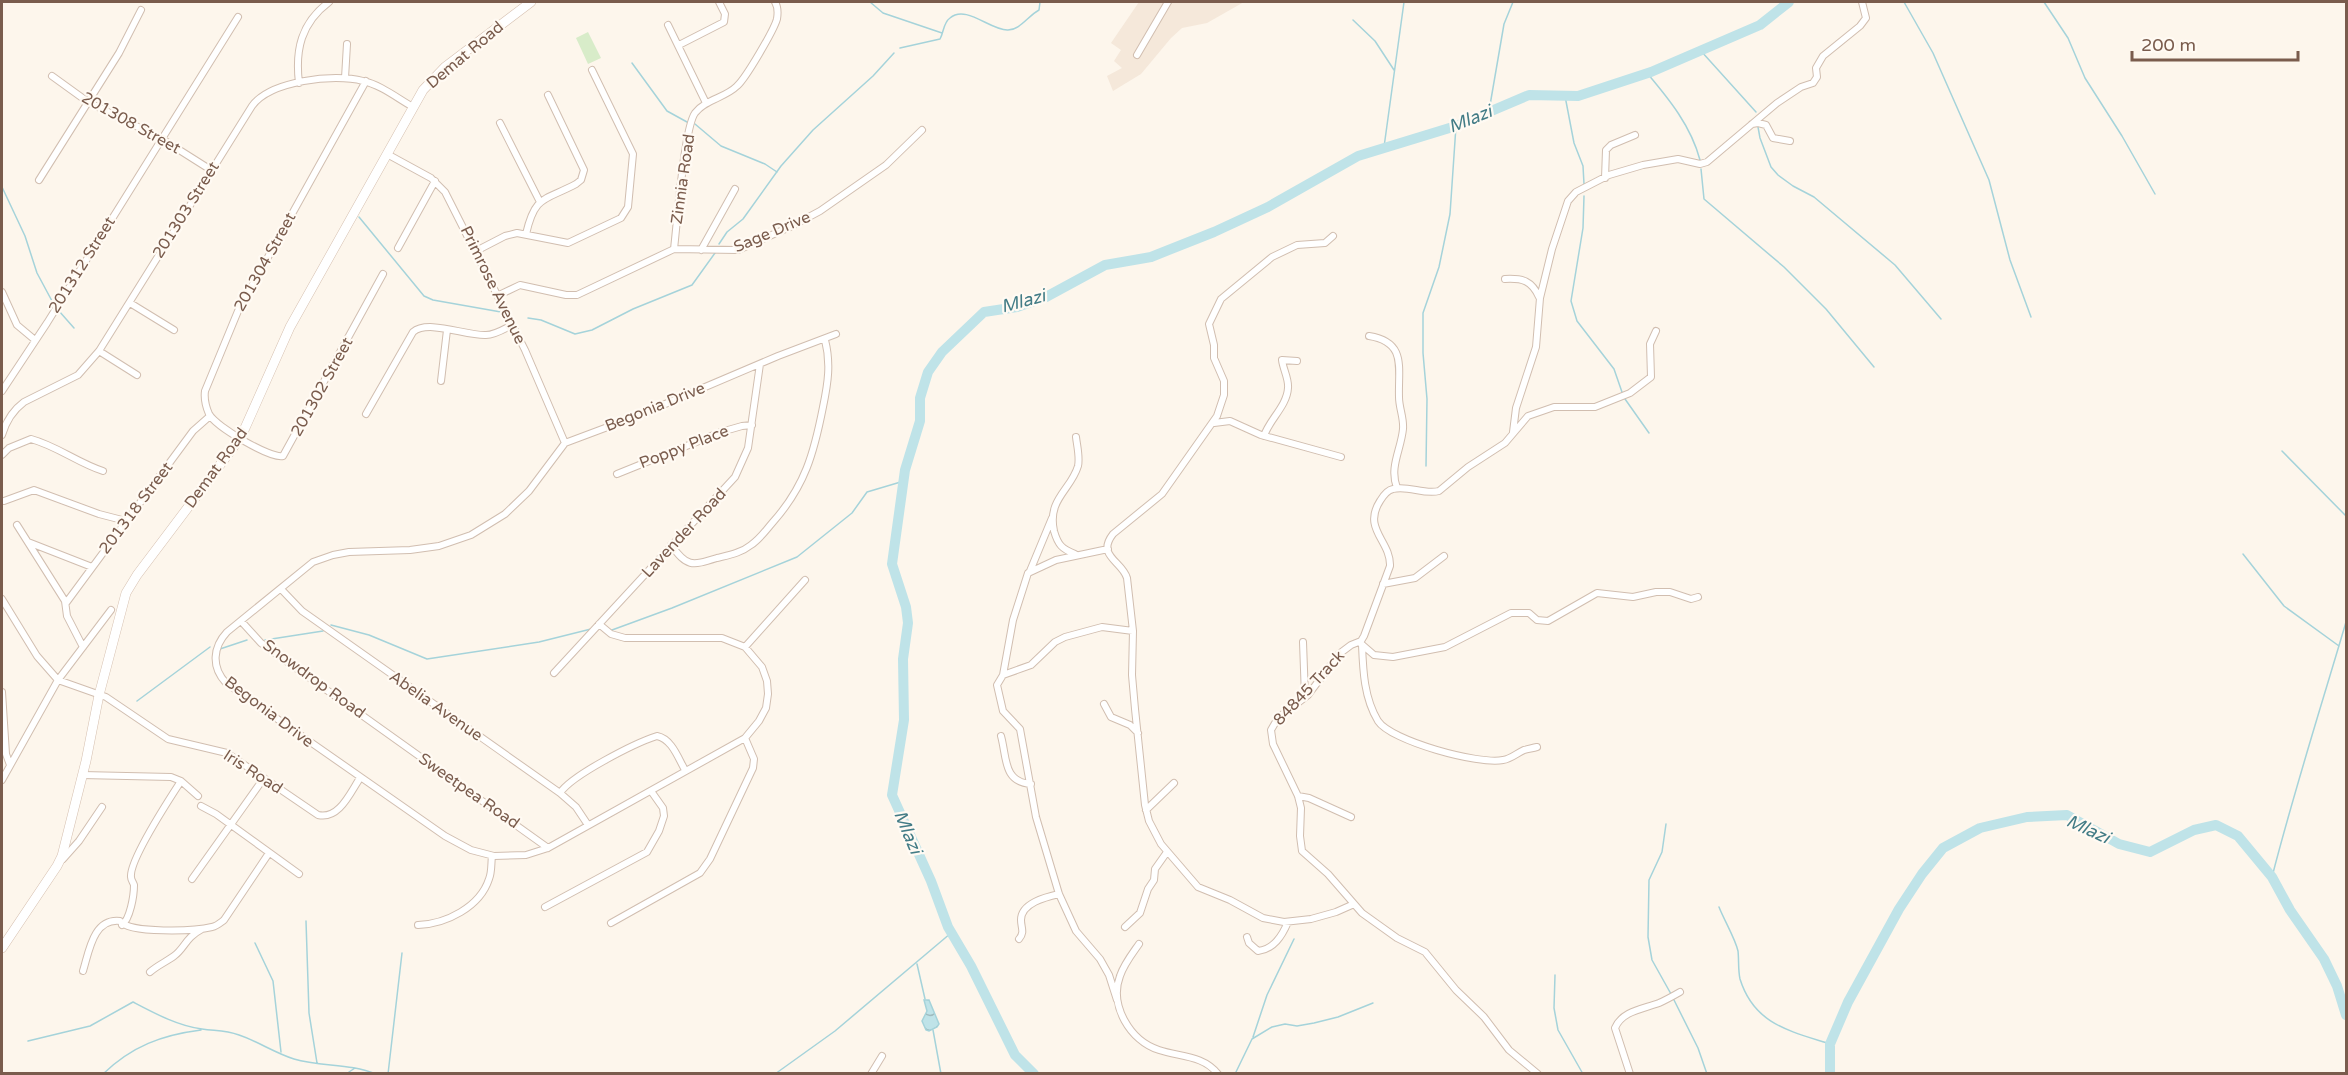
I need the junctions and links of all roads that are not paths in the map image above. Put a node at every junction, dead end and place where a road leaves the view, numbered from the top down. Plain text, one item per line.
1 (328, 2) edge
2 (531, 2) edge
3 (720, 2) edge
4 (775, 2) edge
5 (1168, 2) edge
6 (1862, 2) edge
7 (141, 10) dead end
8 (238, 17) dead end
9 (668, 25) dead end
10 (347, 44) dead end
11 (679, 45) junction
12 (1137, 55) dead end
13 (592, 70) dead end
14 (52, 76) dead end
15 (345, 78) junction
16 (366, 81) junction
17 (299, 83) junction
18 (548, 95) dead end
19 (88, 102) junction
20 (706, 103) junction
21 (413, 107) junction
22 (500, 123) dead end
23 (1751, 124) junction
24 (922, 130) dead end
25 (1635, 135) dead end
26 (162, 138) junction
27 (1790, 141) dead end
28 (387, 154) junction
29 (211, 170) junction
30 (1605, 177) junction
31 (39, 180) dead end
32 (435, 181) junction
33 (735, 189) dead end
34 (540, 202) junction
35 (526, 234) junction
36 (1334, 236) dead end
37 (398, 248) dead end
38 (674, 249) junction
39 (701, 250) junction
40 (476, 251) junction
41 (383, 274) dead end
42 (1505, 279) dead end
43 (2, 292) edge
44 (498, 295) junction
45 (1540, 298) junction
46 (130, 303) junction
47 (512, 325) junction
48 (174, 330) dead end
49 (447, 330) junction
50 (1656, 331) dead end
51 (836, 334) dead end
52 (1369, 336) dead end
53 (35, 340) junction
54 (825, 340) junction
55 (99, 351) junction
56 (1297, 361) dead end
57 (760, 364) junction
58 (137, 375) dead end
59 (441, 381) dead end
60 (2, 391) edge
61 (366, 414) dead end
62 (210, 416) junction
63 (1214, 423) junction
64 (752, 425) junction
65 (1513, 433) junction
66 (2, 435) edge
67 (1264, 436) junction
68 (240, 437) junction
69 (1076, 437) dead end
70 (565, 443) junction
71 (2, 455) edge
72 (1341, 457) dead end
73 (103, 471) dead end
74 (617, 474) dead end
75 (1397, 488) junction
76 (4, 501) dead end
77 (1053, 517) junction
78 (126, 521) junction
79 (17, 525) dead end
80 (28, 542) junction
81 (671, 545) junction
82 (1108, 549) junction
83 (1076, 554) junction
84 (1443, 556) dead end
85 (92, 567) junction
86 (1030, 571) junction
87 (805, 580) dead end
88 (1383, 584) junction
89 (281, 589) junction
90 (1698, 597) dead end
91 (2, 599) edge
92 (66, 603) junction
93 (111, 610) dead end
94 (241, 621) junction
95 (599, 624) junction
96 (1133, 631) junction
97 (1303, 642) dead end
98 (1360, 643) junction
99 (82, 647) junction
100 (745, 647) junction
101 (554, 673) dead end
102 (1003, 675) junction
103 (58, 680) junction
104 (2, 692) edge
105 (99, 694) junction
106 (1305, 697) junction
107 (1104, 704) dead end
108 (390, 734) joint
109 (1138, 734) junction
110 (1001, 736) dead end
111 (745, 738) junction
112 (1537, 747) dead end
113 (10, 765) junction
114 (685, 770) junction
115 (82, 775) junction
116 (264, 778) junction
117 (360, 778) junction
118 (2, 780) edge
119 (181, 781) junction
120 (1174, 783) dead end
121 (1031, 784) junction
122 (651, 791) junction
123 (560, 793) junction
124 (198, 796) dead end
125 (1298, 796) junction
126 (201, 806) dead end
127 (102, 807) dead end
128 (1146, 810) junction
129 (1351, 817) dead end
130 (588, 825) junction
131 (231, 826) junction
132 (548, 848) junction
133 (1167, 852) junction
134 (269, 853) junction
135 (492, 856) junction
136 (57, 866) junction
137 (299, 874) dead end
138 (192, 879) dead end
139 (1059, 894) junction
140 (1354, 904) junction
141 (545, 907) dead end
142 (1288, 922) junction
143 (611, 923) dead end
144 (122, 925) junction
145 (418, 925) dead end
146 (1125, 927) dead end
147 (205, 928) junction
148 (1247, 937) dead end
149 (1019, 939) dead end
150 (1139, 944) dead end
151 (2, 948) edge
152 (82, 971) dead end
153 (150, 972) dead end
154 (1680, 992) dead end
155 (1117, 1000) junction
156 (882, 1056) dead end
157 (871, 1074) edge
158 (1218, 1074) edge
159 (1538, 1074) edge
160 (1629, 1074) edge

1 - 17 street
2 - 21 street, Demat Road
3 - 11 street
4 - 20 street, Zinnia Road
5 - 12 street
6 - 23 street
7 - 19 street
8 - 26 street, 201312 Street
9 - 11 street
10 - 15 street
11 - 20 street
13 - 35 street
14 - 19 street, 201308 Street
15 - 16 street, 201303 Street
15 - 17 street, 201303 Street
16 - 21 street, 201303 Street
16 - 62 street, 201304 Street
17 - 29 street, 201303 Street
18 - 34 street
19 - 26 street, 201308 Street
19 - 31 street
20 - 38 street, Zinnia Road
21 - 28 street, Demat Road
22 - 34 street
23 - 27 street
23 - 30 street
24 - 39 street, Sage Drive
25 - 30 street
26 - 29 street, 201308 Street
26 - 53 street, 201312 Street
28 - 32 street, Primrose Avenue
28 - 68 street, Demat Road
29 - 46 street, 201303 Street
30 - 45 street
32 - 37 street
32 - 40 street, Primrose Avenue
33 - 39 street
34 - 35 street
35 - 40 street
36 - 63 street
38 - 39 street, Sage Drive
38 - 44 street, Sage Drive
40 - 44 street, Primrose Avenue
41 - 68 street, 201302 Street
42 - 45 street
43 - 53 street
44 - 47 street, Primrose Avenue
45 - 65 street
46 - 48 street
46 - 55 street, 201303 Street
47 - 49 street
47 - 70 street, Primrose Avenue
49 - 59 street
49 - 61 street
50 - 65 street
51 - 54 street, Begonia Drive
52 - 75 street
53 - 60 street, 201312 Street
54 - 57 street, Begonia Drive
54 - 81 street
55 - 58 street
55 - 66 street, 201303 Street
56 - 67 street
57 - 64 street, Lavender Road
57 - 70 street, Begonia Drive
62 - 68 street
62 - 78 street, 201318 Street
63 - 67 street
63 - 82 street
64 - 74 street, Poppy Place
64 - 81 street, Lavender Road
65 - 75 street
67 - 72 street
68 - 105 street, Demat Road
69 - 77 street
70 - 89 street, Begonia Drive
71 - 73 street
75 - 88 street, 84845 Track
76 - 78 street
77 - 83 street
77 - 86 street
78 - 85 street, 201318 Street
79 - 80 street
80 - 85 street
80 - 92 street
81 - 95 street, Lavender Road
82 - 83 street
82 - 96 street
83 - 86 street
84 - 88 street
85 - 92 street, 201318 Street
86 - 102 street
87 - 100 street
88 - 98 street, 84845 Track
89 - 94 street, Begonia Drive
89 - 123 street, Abelia Avenue
90 - 98 street
91 - 103 street
92 - 99 street
93 - 99 street
94 - 108 street, Snowdrop Road
94 - 117 street, Begonia Drive
95 - 100 street
95 - 101 street, Lavender Road
96 - 102 street
96 - 109 street
97 - 106 street
98 - 106 street, 84845 Track
98 - 112 street
99 - 103 street
100 - 111 street, Begonia Drive
102 - 121 street
103 - 105 street
103 - 113 street
104 - 113 street
105 - 115 street, Demat Road
105 - 116 street, Iris Road
106 - 125 street, 84845 Track
107 - 109 street
108 - 132 street, Sweetpea Road
109 - 128 street
110 - 121 street
111 - 114 street, Begonia Drive
111 - 143 street
113 - 118 street
114 - 122 street, Begonia Drive
114 - 123 street
115 - 119 street
115 - 136 street, Demat Road
116 - 117 street, Iris Road
116 - 131 street
117 - 135 street, Begonia Drive
119 - 124 street
119 - 144 street
120 - 128 street
121 - 139 street
122 - 130 street, Begonia Drive
122 - 141 street
123 - 130 street, Abelia Avenue
125 - 129 street
125 - 140 street, 84845 Track
126 - 131 street
127 - 136 street
128 - 133 street
130 - 132 street, Begonia Drive
131 - 134 street
131 - 138 street
132 - 135 street, Begonia Drive
133 - 142 street
133 - 146 street
134 - 137 street
134 - 147 street
135 - 145 street
136 - 151 street, Demat Road
139 - 149 street
139 - 155 street
140 - 142 street
140 - 159 street, 84845 Track
142 - 148 street
144 - 147 street
144 - 152 street
147 - 153 street
150 - 155 street
154 - 160 street
155 - 158 street
156 - 157 street

